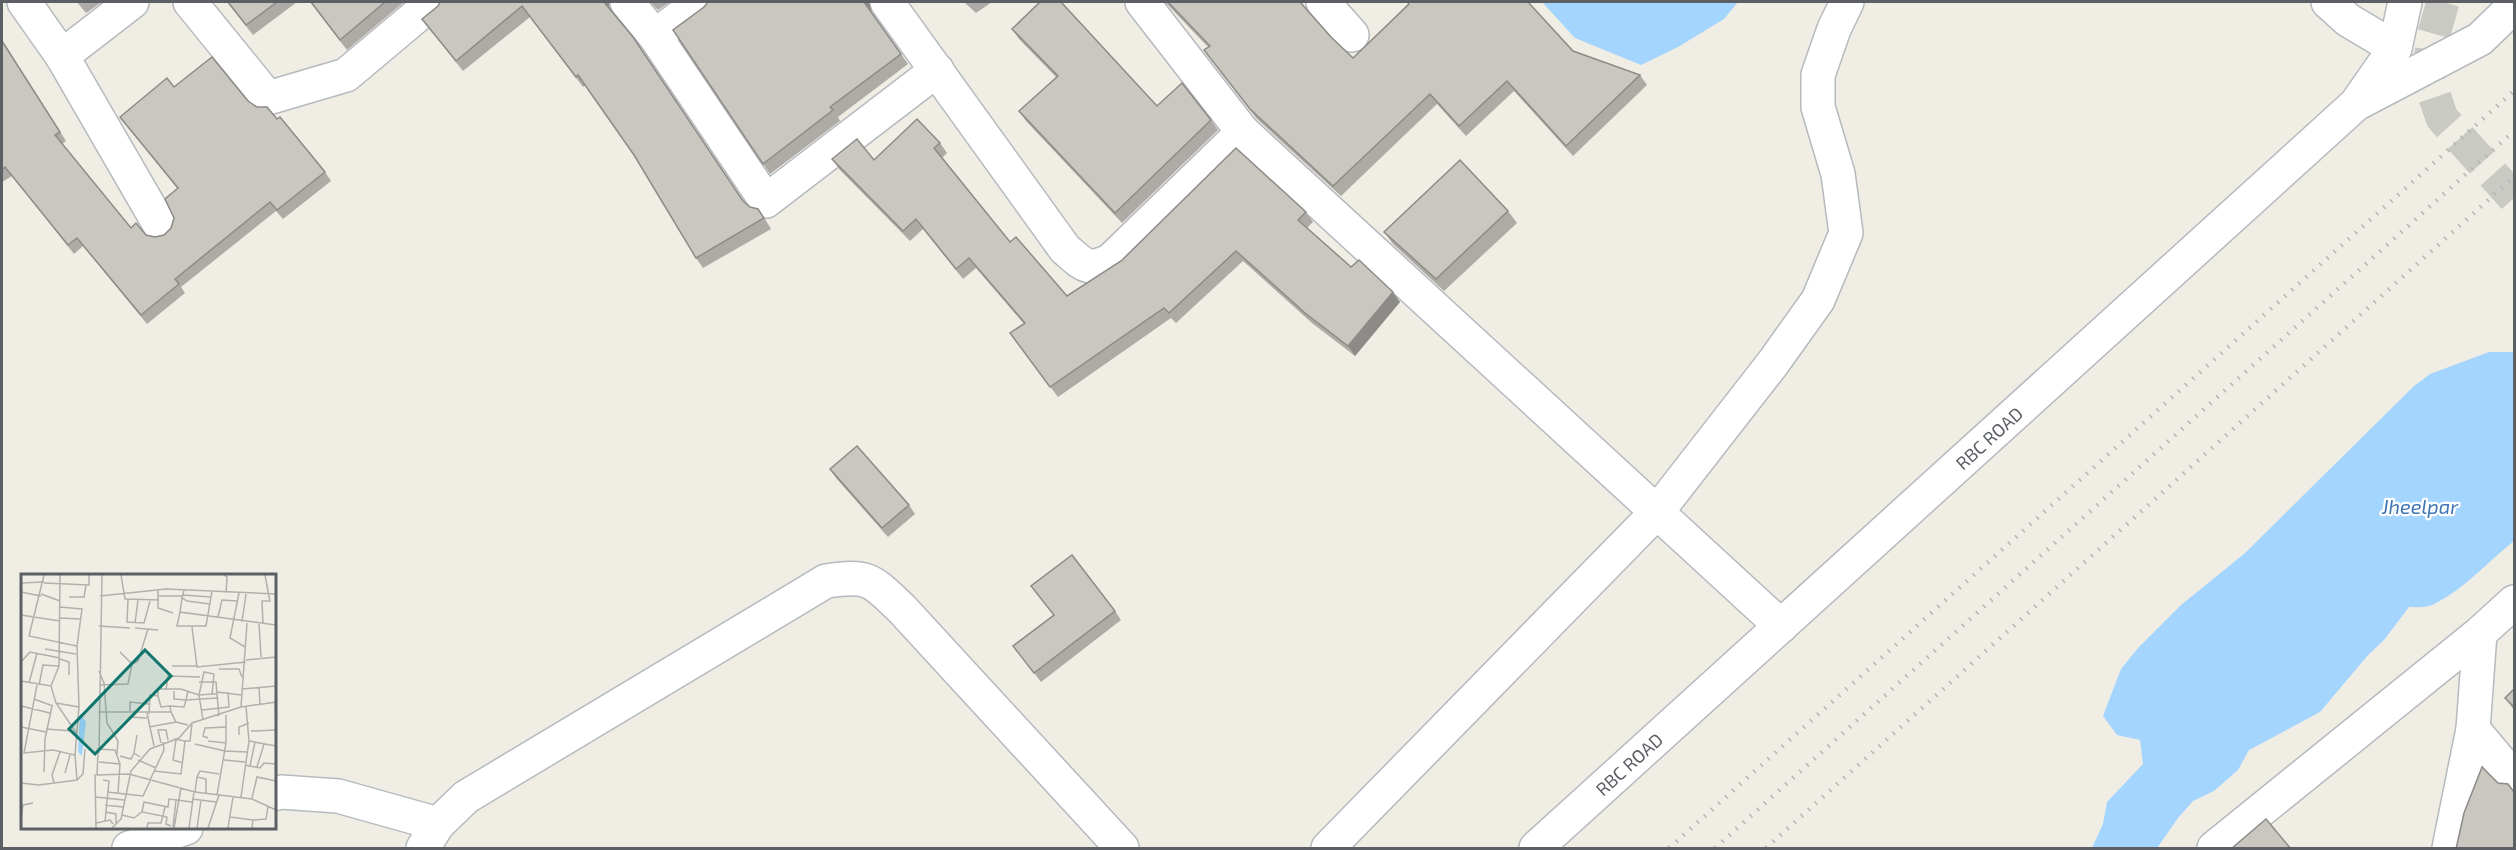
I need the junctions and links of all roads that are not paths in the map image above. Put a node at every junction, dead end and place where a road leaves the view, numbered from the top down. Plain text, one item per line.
1 (24, 2) edge
2 (132, 2) edge
3 (190, 2) edge
4 (433, 2) edge
5 (627, 2) edge
6 (700, 2) edge
7 (887, 2) edge
8 (1142, 2) edge
9 (1323, 2) edge
10 (1848, 2) edge
11 (2328, 2) edge
12 (2405, 2) edge
13 (2514, 6) edge
14 (1352, 35) dead end
15 (655, 36) junction
16 (2395, 48) junction
17 (62, 56) junction
18 (937, 70) junction
19 (2356, 105) junction
20 (1243, 132) junction
21 (161, 227) dead end
22 (1657, 512) junction
23 (2514, 602) edge
24 (1781, 626) junction
25 (2480, 633) junction
26 (2473, 729) junction
27 (2514, 778) edge
28 (276, 793) edge
29 (183, 829) edge
30 (430, 836) edge
31 (129, 849) edge
32 (1122, 849) edge
33 (1328, 849) edge
34 (1536, 849) edge
35 (2214, 849) edge
36 (2449, 849) edge

1 - 17 street
2 - 17 street
3 - 4 street
5 - 15 street
6 - 15 street
7 - 18 street
8 - 20 street
9 - 14 street
10 - 22 street
11 - 16 street
12 - 16 street, RBC ROAD
13 - 19 street
15 - 18 street
16 - 19 street, RBC ROAD
17 - 21 street
18 - 20 street
19 - 24 street, RBC ROAD
20 - 22 street
22 - 24 street
22 - 33 street
23 - 25 street
24 - 34 street, RBC ROAD
25 - 26 street
25 - 35 street
26 - 27 street
26 - 36 street
28 - 30 street
29 - 31 street
30 - 32 street

